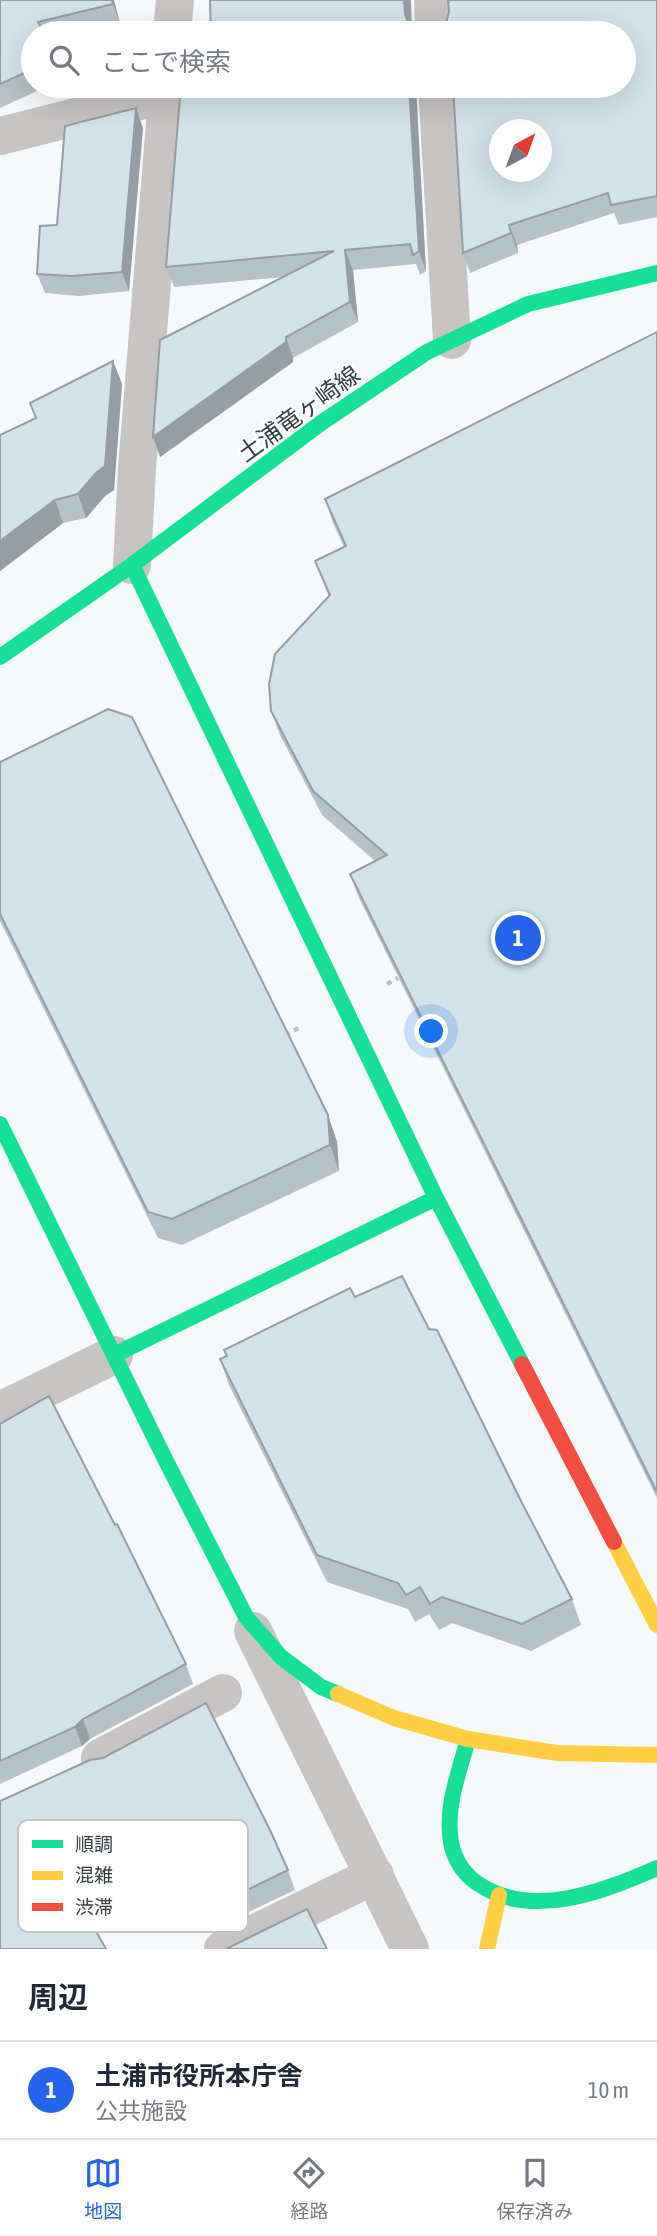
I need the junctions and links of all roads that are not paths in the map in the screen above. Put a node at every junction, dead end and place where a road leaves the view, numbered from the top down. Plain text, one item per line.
1 (175, 0) edge
2 (433, 0) edge
3 (173, 21) edge
4 (434, 21) edge
5 (138, 98) edge
6 (166, 98) edge
7 (439, 98) edge
8 (0, 136) edge
9 (657, 273) edge
10 (452, 340) junction
11 (132, 565) junction
12 (0, 657) edge
13 (0, 1124) edge
14 (436, 1198) junction
15 (114, 1355) junction
16 (0, 1411) edge
17 (246, 1617) junction
18 (657, 1625) edge
19 (223, 1693) dead end
20 (468, 1739) junction
21 (657, 1755) edge
22 (100, 1758) edge
23 (657, 1868) edge
24 (375, 1875) junction
25 (499, 1895) junction
26 (223, 1949) edge
27 (410, 1949) edge
28 (487, 1949) edge

1 - 3 street
2 - 4 street
5 - 8 street
6 - 11 street
7 - 10 street
9 - 10 street, 土浦竜ヶ崎線
10 - 11 street, 土浦竜ヶ崎線
11 - 12 street, 土浦竜ヶ崎線
11 - 14 street
13 - 15 street
14 - 15 street
14 - 18 street
15 - 16 street
15 - 17 street
17 - 20 street
17 - 24 street
19 - 22 street
20 - 21 street
20 - 25 street
23 - 25 street
24 - 26 street
24 - 27 street
25 - 28 street

